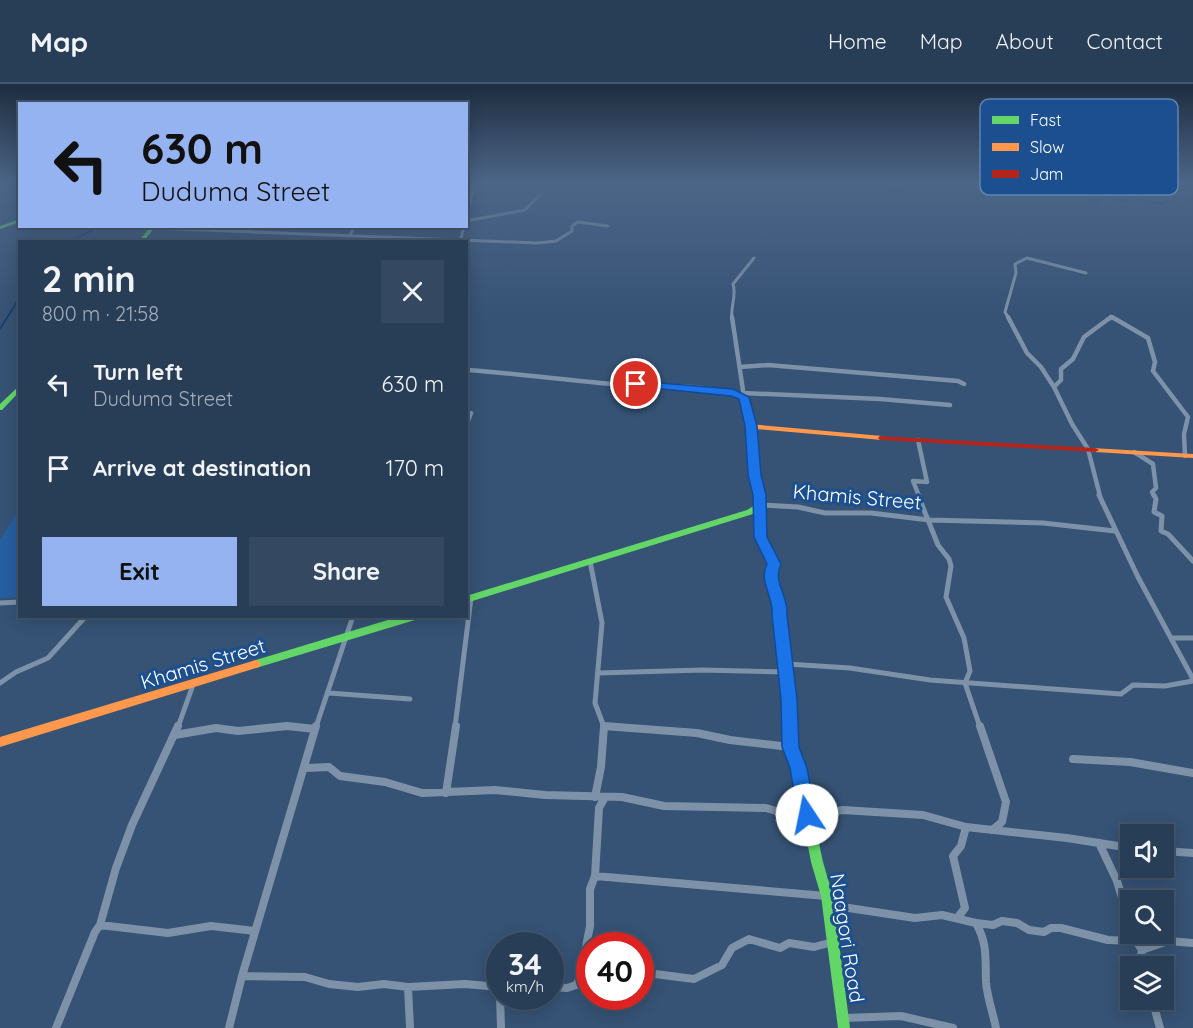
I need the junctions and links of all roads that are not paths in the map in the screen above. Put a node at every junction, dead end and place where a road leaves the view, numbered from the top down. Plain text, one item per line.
1 (572, 226) edge
2 (152, 228) edge
3 (172, 228) edge
4 (354, 228) edge
5 (306, 235) junction
6 (348, 236) junction
7 (401, 239) edge
8 (143, 240) edge
9 (307, 240) edge
10 (347, 240) edge
11 (431, 240) edge
12 (468, 241) edge
13 (754, 258) dead end
14 (1086, 273) dead end
15 (740, 367) junction
16 (468, 370) edge
17 (964, 384) dead end
18 (1054, 387) junction
19 (18, 389) edge
20 (743, 393) junction
21 (950, 405) dead end
22 (0, 408) edge
23 (471, 412) dead end
24 (468, 420) edge
25 (751, 426) junction
26 (918, 440) junction
27 (1088, 449) junction
28 (1133, 451) junction
29 (1189, 456) edge
30 (760, 505) junction
31 (929, 520) junction
32 (1115, 531) junction
33 (590, 561) junction
34 (1193, 561) edge
35 (469, 599) edge
36 (18, 602) edge
37 (0, 603) edge
38 (84, 618) edge
39 (353, 618) edge
40 (409, 618) edge
41 (467, 618) edge
42 (345, 638) junction
43 (1172, 638) junction
44 (1193, 638) edge
45 (786, 668) junction
46 (598, 673) junction
47 (1193, 680) edge
48 (194, 682) junction
49 (0, 683) edge
50 (965, 683) junction
51 (329, 693) junction
52 (411, 699) dead end
53 (604, 726) junction
54 (315, 729) junction
55 (175, 735) junction
56 (0, 742) edge
57 (790, 747) junction
58 (1073, 759) dead end
59 (306, 768) junction
60 (1193, 773) edge
61 (445, 793) junction
62 (596, 797) junction
63 (605, 797) junction
64 (807, 813) junction
65 (966, 827) junction
66 (992, 830) junction
67 (1099, 843) junction
68 (1120, 846) edge
69 (1174, 851) edge
70 (1193, 852) edge
71 (595, 876) junction
72 (1120, 891) edge
73 (827, 896) junction
74 (829, 906) junction
75 (958, 917) junction
76 (976, 923) junction
77 (100, 926) junction
78 (255, 931) junction
79 (589, 932) edge
80 (1120, 939) edge
81 (833, 942) junction
82 (1193, 943) edge
83 (1139, 944) edge
84 (1142, 950) junction
85 (1141, 956) edge
86 (654, 974) edge
87 (242, 976) junction
88 (576, 985) edge
89 (486, 986) edge
90 (408, 987) junction
91 (564, 988) edge
92 (500, 1010) edge
93 (1155, 1010) edge
94 (843, 1018) junction
95 (56, 1028) edge
96 (229, 1028) edge
97 (410, 1028) edge
98 (501, 1028) edge
99 (844, 1028) edge
100 (953, 1028) edge
101 (996, 1028) edge
102 (1160, 1028) edge

1 - 12 street
2 - 8 street
3 - 5 street
4 - 6 street
5 - 6 street
5 - 9 street
6 - 7 street
6 - 10 street
7 - 11 street
13 - 15 street
14 - 18 street
15 - 17 street
15 - 20 street
16 - 20 street
18 - 27 street
18 - 29 street
19 - 22 street
20 - 21 street
20 - 25 street, Naagori Road
23 - 24 street
25 - 26 street
25 - 30 street, Naagori Road
26 - 27 street
26 - 31 street
27 - 28 street
27 - 32 street
28 - 29 street
28 - 34 street
30 - 31 street, Khamis Street
30 - 33 street, Khamis Street
30 - 45 street, Naagori Road
31 - 32 street, Khamis Street
31 - 50 street
32 - 43 street
33 - 35 street, Khamis Street
33 - 46 street
36 - 37 street
38 - 49 street
39 - 42 street
40 - 42 street, Khamis Street
41 - 61 street
42 - 48 street, Khamis Street
42 - 51 street
43 - 44 street
43 - 47 street
45 - 46 street
45 - 50 street
45 - 57 street, Naagori Road
46 - 53 street
47 - 50 street
48 - 55 street
48 - 56 street, Khamis Street
50 - 66 street
51 - 52 street
51 - 54 street
53 - 57 street
53 - 62 street
54 - 55 street
54 - 59 street
55 - 77 street
57 - 64 street, Naagori Road
58 - 60 street
59 - 61 street
59 - 78 street
61 - 62 street
62 - 63 street
63 - 64 street
63 - 71 street
64 - 65 street
64 - 73 street, Naagori Road
65 - 66 street
65 - 75 street
66 - 67 street
67 - 68 street
67 - 72 street
69 - 70 street
71 - 73 street
71 - 79 street
73 - 74 street, Naagori Road
74 - 75 street
74 - 81 street, Naagori Road
75 - 76 street
76 - 80 street
76 - 101 street
77 - 78 street
77 - 95 street
78 - 87 street
81 - 86 street
81 - 94 street, Naagori Road
82 - 84 street
83 - 84 street
84 - 85 street
87 - 90 street
87 - 96 street
88 - 91 street
89 - 90 street
90 - 97 street
92 - 98 street
93 - 102 street
94 - 99 street, Naagori Road
94 - 100 street

